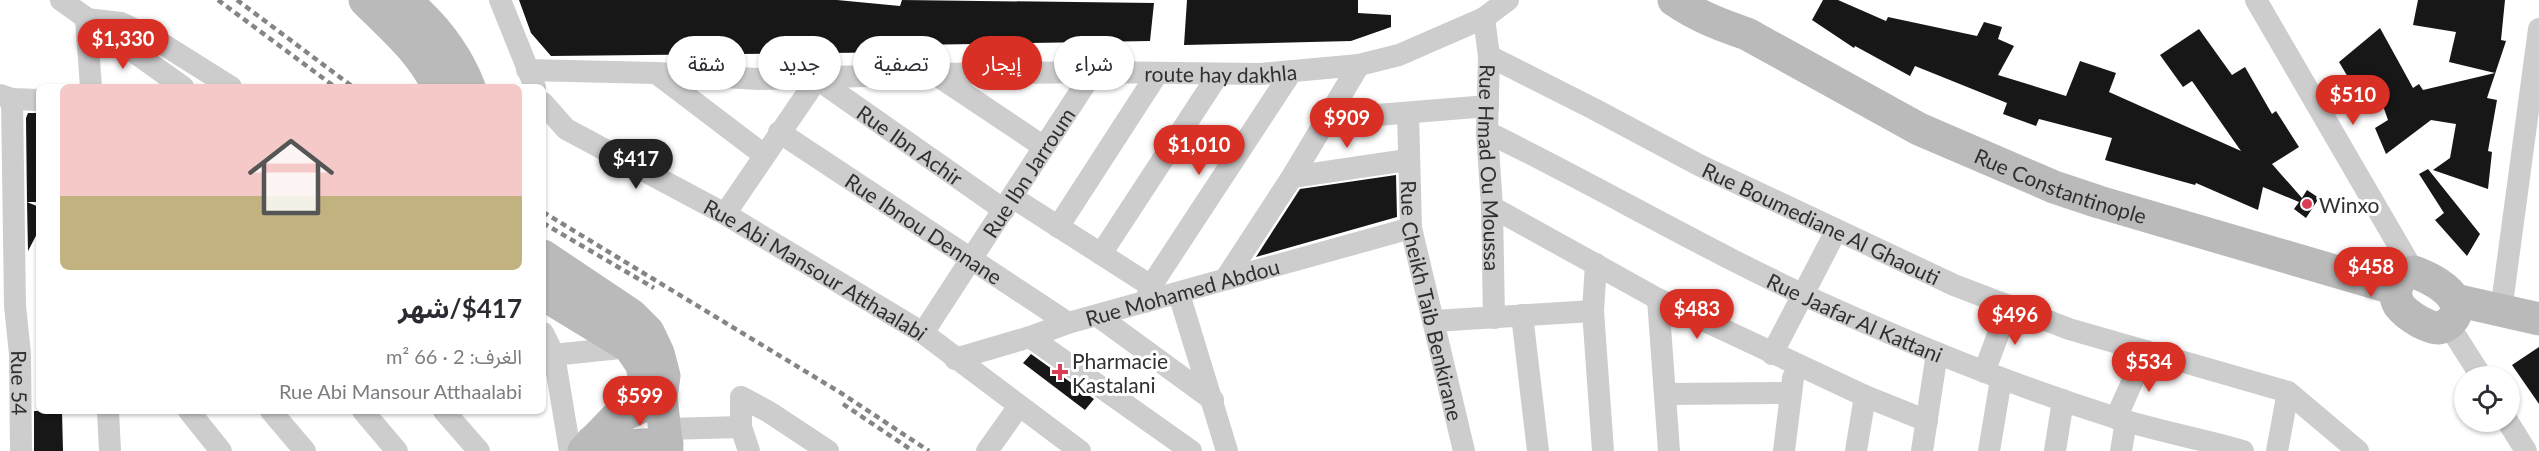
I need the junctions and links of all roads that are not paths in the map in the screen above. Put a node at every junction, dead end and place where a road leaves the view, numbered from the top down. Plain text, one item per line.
1 (61, 0) edge
2 (365, 0) edge
3 (404, 0) edge
4 (500, 0) edge
5 (1508, 0) edge
6 (1674, 0) edge
7 (1712, 0) edge
8 (2256, 0) edge
9 (1484, 18) junction
10 (86, 19) junction
11 (2539, 29) edge
12 (1747, 34) junction
13 (1489, 56) junction
14 (1359, 65) junction
15 (1292, 71) junction
16 (1054, 72) edge
17 (656, 73) junction
18 (1134, 73) edge
19 (950, 74) edge
20 (1157, 74) junction
21 (1218, 75) junction
22 (531, 78) edge
23 (758, 79) edge
24 (91, 84) edge
25 (179, 84) edge
26 (226, 84) edge
27 (437, 84) edge
28 (468, 84) edge
29 (950, 84) edge
30 (809, 90) edge
31 (834, 90) edge
32 (1080, 90) edge
33 (6, 97) edge
34 (36, 100) edge
35 (546, 106) edge
36 (1488, 106) junction
37 (1408, 113) junction
38 (1327, 119) junction
39 (779, 132) junction
40 (1487, 132) junction
41 (1044, 147) junction
42 (764, 155) junction
43 (1407, 160) junction
44 (7, 171) edge
45 (1292, 177) junction
46 (1008, 204) junction
47 (1492, 207) junction
48 (724, 214) junction
49 (1058, 227) junction
50 (1411, 228) junction
51 (1836, 231) junction
52 (1101, 254) junction
53 (546, 258) edge
54 (972, 259) junction
55 (1596, 264) junction
56 (1226, 278) junction
57 (2405, 281) junction
58 (1148, 294) junction
59 (1179, 294) junction
60 (1803, 294) junction
61 (546, 296) edge
62 (1658, 299) junction
63 (15, 306) junction
64 (2009, 306) junction
65 (2501, 310) junction
66 (1593, 311) junction
67 (2451, 312) junction
68 (1522, 315) junction
69 (1098, 316) junction
70 (1494, 318) junction
71 (2539, 319) edge
72 (1434, 321) junction
73 (1068, 323) junction
74 (923, 333) junction
75 (0, 334) edge
76 (1030, 338) junction
77 (630, 346) junction
78 (2146, 351) junction
79 (1937, 353) junction
80 (1772, 354) junction
81 (29, 356) edge
82 (548, 356) edge
83 (955, 359) junction
84 (1794, 364) junction
85 (2476, 366) edge
86 (1992, 375) junction
87 (2288, 392) junction
88 (1665, 393) junction
89 (1791, 393) junction
90 (1865, 396) junction
91 (661, 397) junction
92 (1213, 399) junction
93 (2063, 400) junction
94 (552, 403) edge
95 (1019, 406) junction
96 (108, 414) edge
97 (191, 414) edge
98 (274, 414) edge
99 (366, 414) edge
100 (450, 414) edge
101 (2121, 419) junction
102 (1927, 422) junction
103 (741, 427) junction
104 (2514, 432) edge
105 (666, 441) edge
106 (2189, 444) edge
107 (582, 448) edge
108 (218, 450) edge
109 (21, 451) edge
110 (110, 451) edge
111 (305, 451) edge
112 (397, 451) edge
113 (479, 451) edge
114 (749, 451) edge
115 (828, 451) edge
116 (987, 451) edge
117 (1080, 451) edge
118 (1191, 451) edge
119 (1227, 451) edge
120 (1464, 451) edge
121 (1538, 451) edge
122 (1603, 451) edge
123 (1670, 451) edge
124 (1784, 451) edge
125 (1856, 451) edge
126 (1922, 451) edge
127 (1989, 451) edge
128 (2055, 451) edge
129 (2121, 451) edge
130 (2243, 451) edge
131 (2277, 451) edge
132 (2358, 451) edge
133 (2526, 451) edge

1 - 10 street
2 - 27 street
3 - 28 street
4 - 22 street, route hay dakhla
5 - 9 street, route hay dakhla
6 - 12 street, Rue Constantinople
7 - 12 street, Rue Constantinople
8 - 57 street
9 - 13 street, Rue Hmad Ou Moussa
9 - 14 street, route hay dakhla
10 - 24 street
10 - 25 street
10 - 26 street
11 - 65 street
12 - 57 street, Rue Constantinople
13 - 36 street, Rue Hmad Ou Moussa
13 - 51 street, Rue Boumediane Al Ghaouti
14 - 15 street, route hay dakhla
14 - 38 street
15 - 21 street, route hay dakhla
15 - 58 street
16 - 19 street, route hay dakhla
17 - 22 street, route hay dakhla
17 - 23 street, route hay dakhla
17 - 42 street
18 - 20 street, route hay dakhla
20 - 21 street, route hay dakhla
20 - 49 street
21 - 52 street
29 - 41 street
30 - 39 street
31 - 46 street, Rue Ibn Achir
32 - 41 street, Rue Ibn Jarroum
33 - 34 street
33 - 44 street, Rue 54
35 - 48 street, Rue Abi Mansour Atthaalabi
36 - 37 street
36 - 40 street, Rue Hmad Ou Moussa
37 - 38 street
37 - 43 street, Rue Cheikh Taib Benkirane
38 - 45 street
39 - 42 street
39 - 54 street, Rue Ibnou Dennane
40 - 47 street, Rue Hmad Ou Moussa
40 - 60 street, Rue Jaafar Al Kattani
41 - 46 street, Rue Ibn Jarroum
42 - 48 street
43 - 45 street
43 - 50 street, Rue Cheikh Taib Benkirane
44 - 63 street, Rue 54
45 - 56 street
46 - 49 street, Rue Ibn Achir
46 - 54 street, Rue Ibn Jarroum
47 - 55 street
47 - 70 street, Rue Hmad Ou Moussa
48 - 74 street, Rue Abi Mansour Atthaalabi
49 - 52 street, Rue Ibn Achir
50 - 56 street, Rue Mohamed Abdou
50 - 72 street, Rue Cheikh Taib Benkirane
51 - 60 street
51 - 64 street, Rue Boumediane Al Ghaouti
52 - 58 street, Rue Ibn Achir
53 - 91 street
54 - 73 street, Rue Ibnou Dennane
54 - 74 street, Rue Ibn Jarroum
55 - 62 street
55 - 66 street
56 - 59 street, Rue Mohamed Abdou
57 - 67 street, Rue Constantinople
58 - 59 street, Rue Mohamed Abdou
58 - 69 street, Rue Mohamed Abdou
59 - 92 street
60 - 79 street, Rue Jaafar Al Kattani
60 - 80 street
61 - 77 street
62 - 80 street
62 - 88 street
63 - 75 street
63 - 81 street, Rue 54
64 - 78 street, Rue Boumediane Al Ghaouti
64 - 86 street
65 - 67 street
65 - 71 street
66 - 68 street
66 - 122 street
67 - 85 street
68 - 70 street
68 - 121 street
69 - 73 street, Rue Mohamed Abdou
69 - 92 street
70 - 72 street
72 - 120 street, Rue Cheikh Taib Benkirane
73 - 76 street, Rue Mohamed Abdou
74 - 83 street, Rue Abi Mansour Atthaalabi
76 - 83 street, Rue Mohamed Abdou
76 - 118 street
77 - 82 street
77 - 91 street
78 - 87 street, Rue Boumediane Al Ghaouti
78 - 101 street
79 - 86 street, Rue Jaafar Al Kattani
79 - 102 street
80 - 84 street
81 - 109 street, Rue 54
82 - 94 street
83 - 95 street, Rue Abi Mansour Atthaalabi
84 - 89 street
84 - 90 street
86 - 93 street, Rue Jaafar Al Kattani
86 - 127 street
87 - 131 street
87 - 132 street, Rue Boumediane Al Ghaouti
88 - 89 street
88 - 123 street
89 - 124 street
90 - 102 street
90 - 125 street
91 - 105 street
91 - 107 street
92 - 119 street
93 - 101 street, Rue Jaafar Al Kattani
93 - 128 street
94 - 107 street
95 - 116 street
95 - 117 street, Rue Abi Mansour Atthaalabi
96 - 110 street
97 - 108 street
98 - 111 street
99 - 112 street
100 - 113 street
101 - 106 street, Rue Jaafar Al Kattani
101 - 129 street
102 - 126 street
103 - 105 street
103 - 114 street
103 - 115 street
104 - 133 street
105 - 107 street
106 - 130 street, Rue Jaafar Al Kattani

